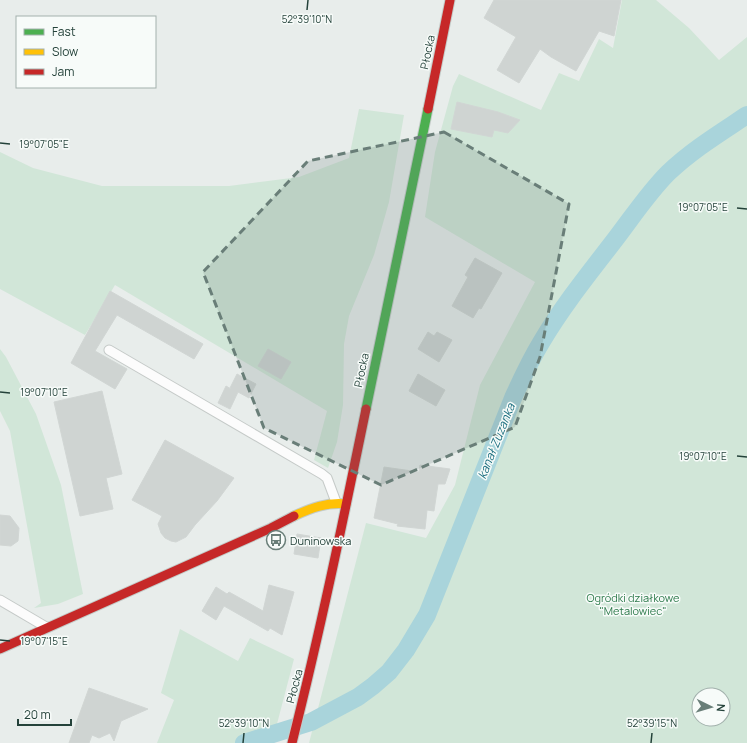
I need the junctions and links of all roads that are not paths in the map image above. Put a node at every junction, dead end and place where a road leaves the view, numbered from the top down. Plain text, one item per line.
1 (450, 0) edge
2 (108, 350) dead end
3 (336, 502) junction
4 (346, 504) junction
5 (0, 600) edge
6 (47, 628) junction
7 (0, 648) edge
8 (292, 743) edge

1 - 4 street, Płocka
2 - 3 lane
3 - 4 street
3 - 6 street
4 - 8 street, Płocka
5 - 6 lane
6 - 7 street

